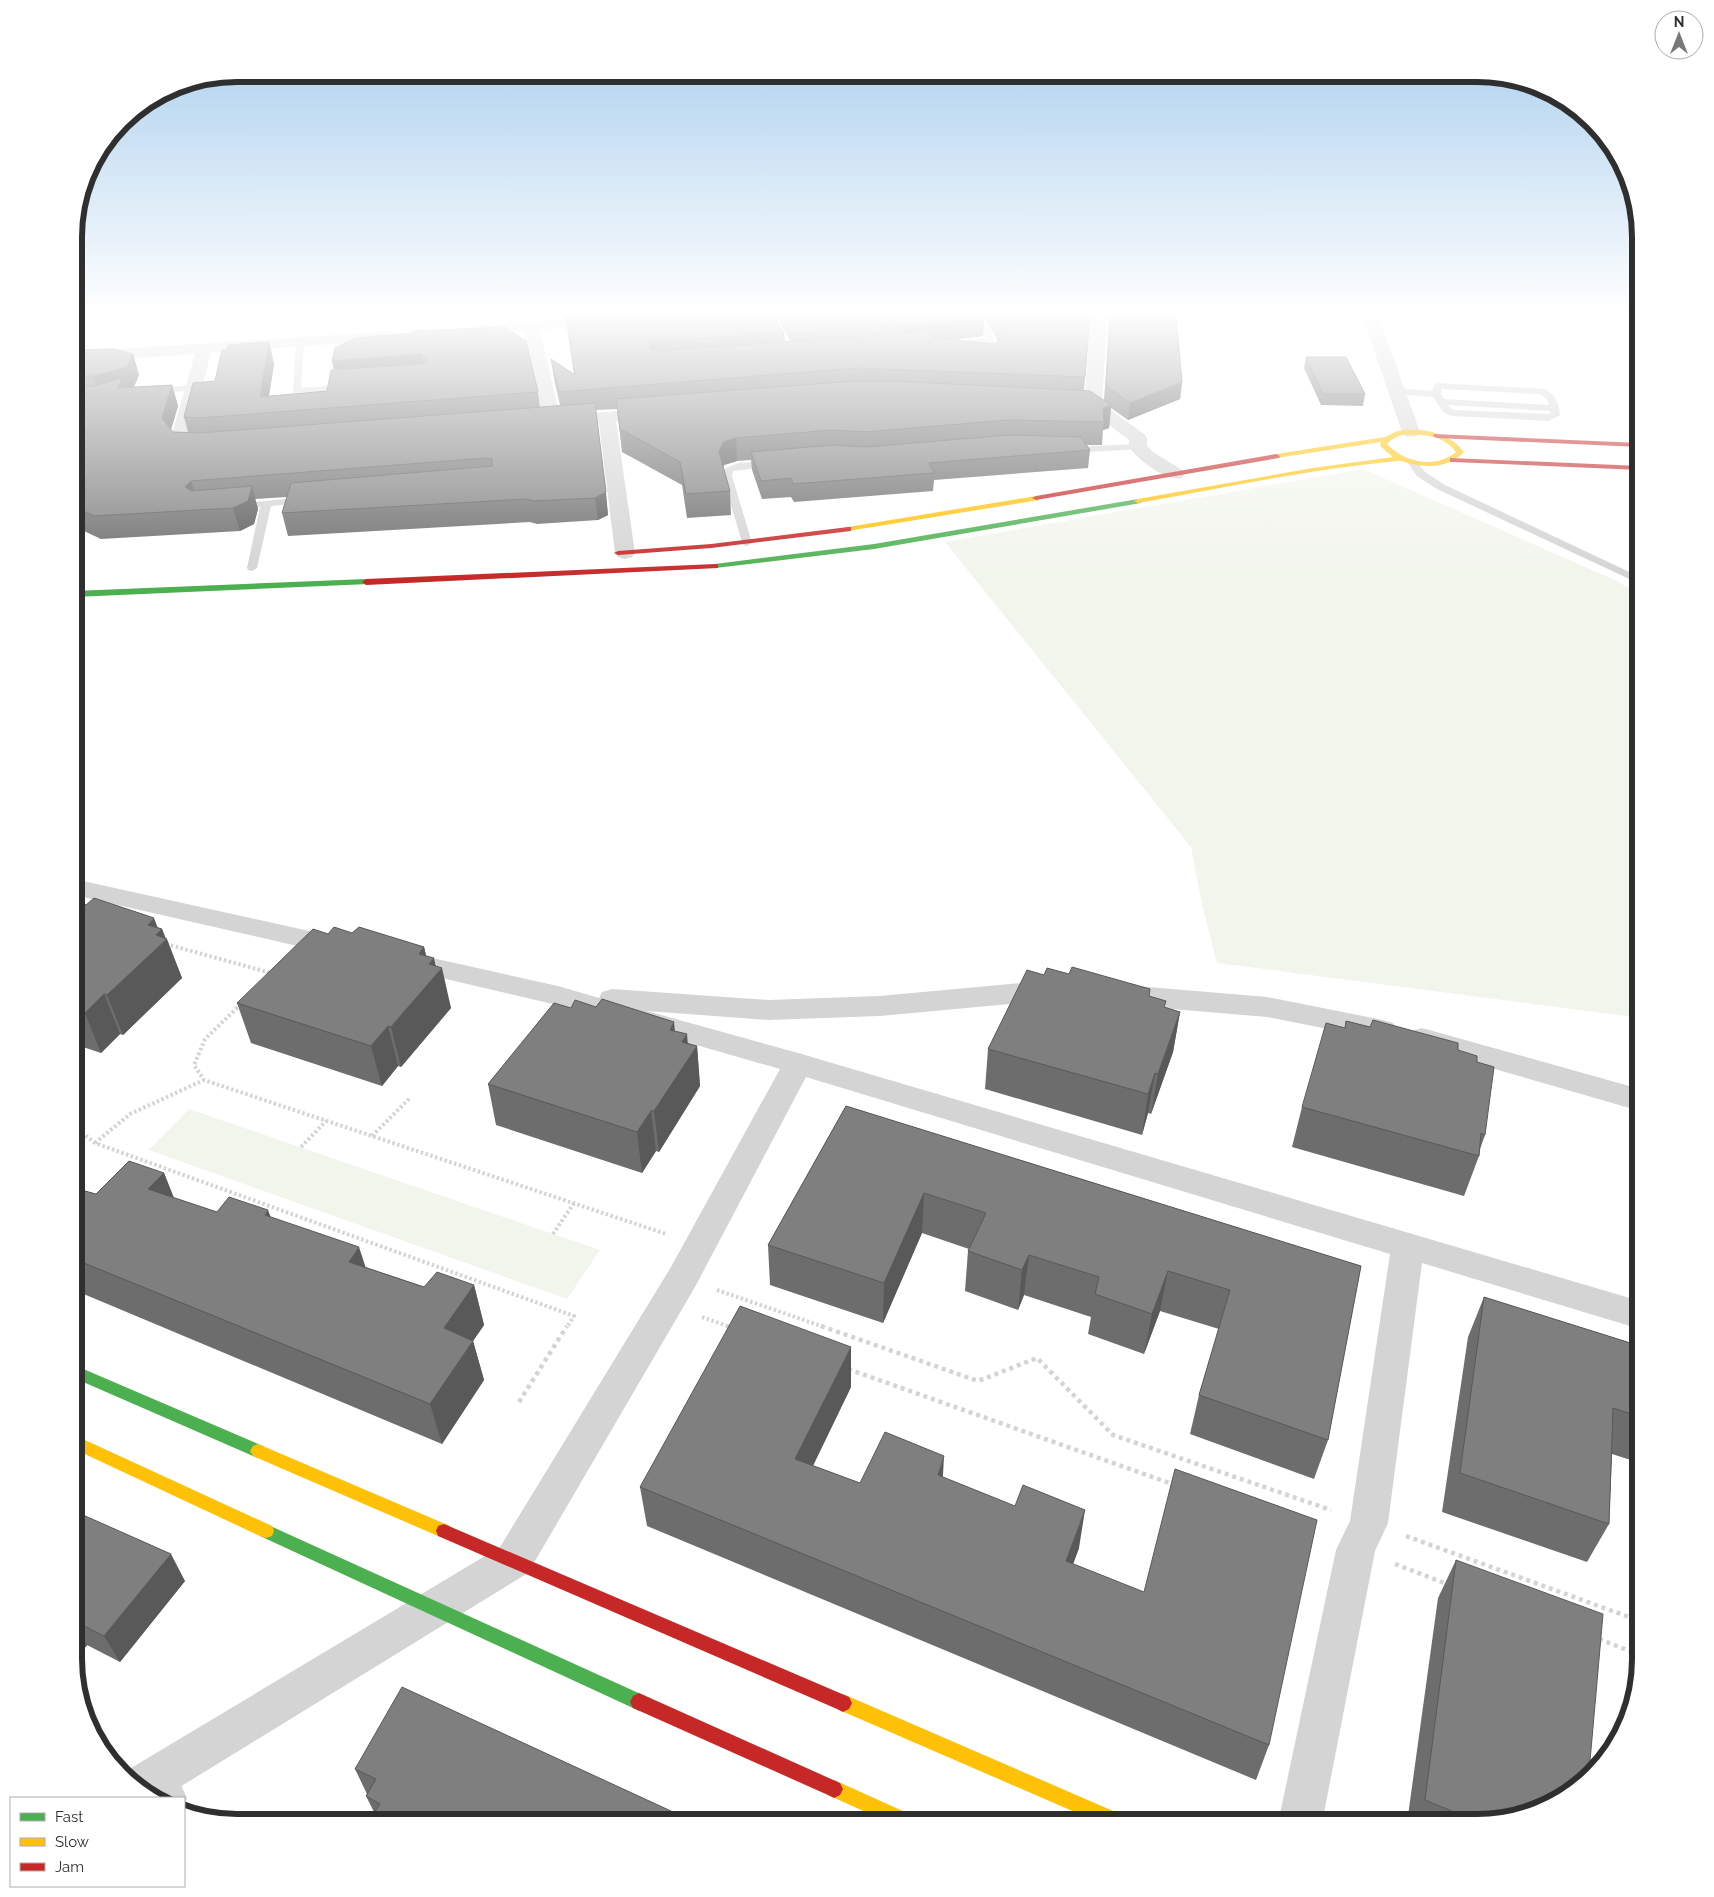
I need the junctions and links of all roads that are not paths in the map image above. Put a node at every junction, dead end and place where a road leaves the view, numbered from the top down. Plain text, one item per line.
1 (189, 404) edge
2 (549, 404) edge
3 (1402, 404) edge
4 (1503, 404) edge
5 (1553, 404) edge
6 (1074, 405) edge
7 (1093, 406) joint
8 (667, 412) edge
9 (607, 417) junction
10 (553, 422) junction
11 (533, 423) edge
12 (1412, 432) junction
13 (1437, 436) junction
14 (1385, 439) junction
15 (1632, 445) edge
16 (1138, 447) junction
17 (216, 448) edge
18 (1057, 449) edge
19 (1399, 458) junction
20 (1453, 460) junction
21 (786, 462) edge
22 (1412, 462) junction
23 (1632, 468) edge
24 (1176, 474) junction
25 (315, 500) edge
26 (266, 504) junction
27 (227, 507) edge
28 (747, 543) junction
29 (605, 553) dead end
30 (625, 553) junction
31 (252, 568) dead end
32 (1632, 577) edge
33 (83, 594) edge
34 (83, 889) edge
35 (558, 996) junction
36 (798, 1064) junction
37 (1632, 1098) edge
38 (1408, 1245) junction
39 (1632, 1313) edge
40 (82, 1375) edge
41 (82, 1446) edge
42 (514, 1560) junction
43 (433, 1610) junction
44 (160, 1786) edge
45 (890, 1814) edge
46 (1100, 1814) edge
47 (1302, 1814) edge

1 - 17 street
2 - 10 street
3 - 12 street
4 - 5 lane
6 - 7 street
7 - 16 street
8 - 9 street
9 - 10 street
9 - 30 street
10 - 11 street
12 - 13 main road
12 - 14 main road
13 - 15 main road
13 - 20 main road
14 - 19 main road
14 - 24 main road
16 - 18 lane
16 - 24 street
19 - 22 main road
19 - 33 main road
20 - 22 main road
20 - 23 main road
21 - 28 lane
22 - 32 lane
24 - 28 main road
25 - 26 lane
26 - 27 lane
26 - 31 lane
28 - 30 main road
29 - 30 main road
34 - 35 street
35 - 36 street
35 - 37 street
36 - 38 street
36 - 42 street
38 - 39 street
38 - 47 street
40 - 42 main road
41 - 43 main road
42 - 43 street
42 - 46 main road
43 - 44 street
43 - 45 main road

